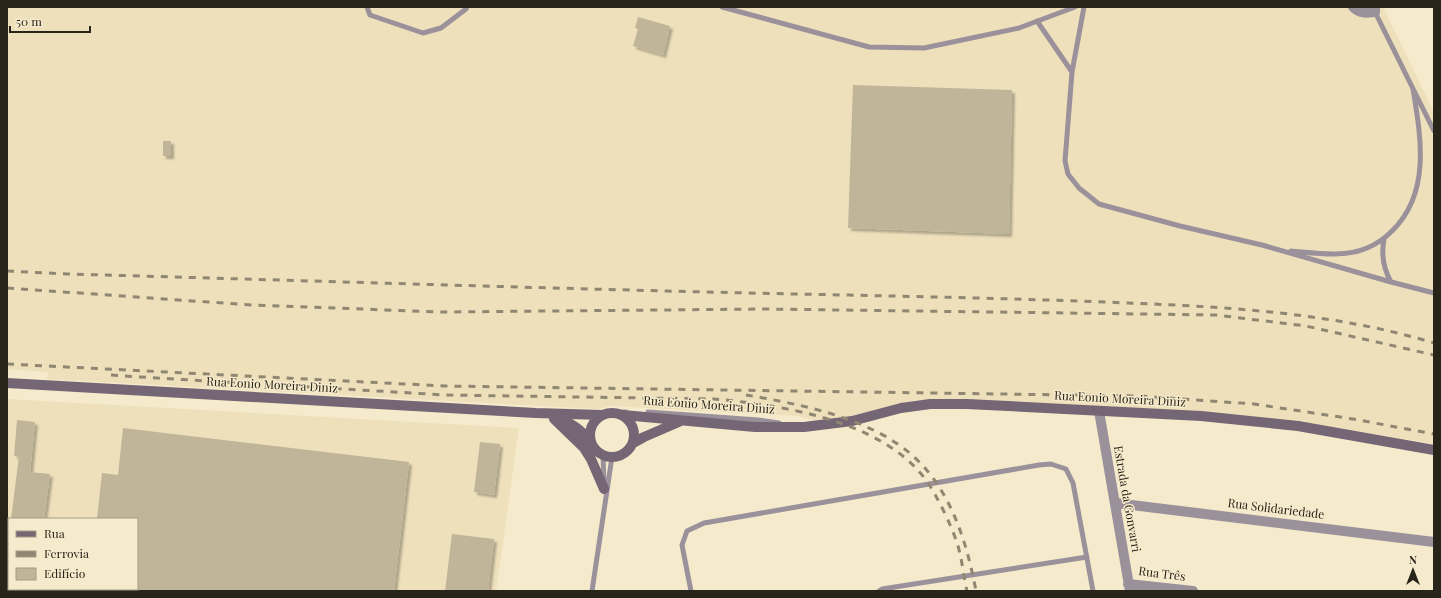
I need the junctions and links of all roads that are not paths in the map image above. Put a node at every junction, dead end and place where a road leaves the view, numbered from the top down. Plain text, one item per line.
1 (367, 7) edge
2 (467, 7) edge
3 (722, 7) edge
4 (1075, 7) edge
5 (1084, 7) edge
6 (1353, 7) edge
7 (1375, 9) edge
8 (1037, 21) junction
9 (1072, 72) junction
10 (1412, 89) junction
11 (1434, 131) edge
12 (1384, 239) junction
13 (1282, 251) junction
14 (1391, 282) junction
15 (1434, 293) edge
16 (7, 383) edge
17 (1099, 411) junction
18 (536, 413) junction
19 (618, 413) junction
20 (602, 414) junction
21 (554, 419) junction
22 (681, 421) junction
23 (804, 427) junction
24 (591, 442) junction
25 (633, 443) junction
26 (1434, 450) edge
27 (608, 456) junction
28 (604, 489) junction
29 (1115, 503) junction
30 (604, 510) junction
31 (1434, 542) edge
32 (1087, 557) junction
33 (1129, 587) edge
34 (592, 591) edge
35 (691, 591) edge
36 (879, 591) edge
37 (1093, 591) edge
38 (1193, 591) edge

1 - 2 lane
3 - 8 lane
4 - 8 lane
5 - 9 lane
6 - 7 street
7 - 10 lane
8 - 9 lane
9 - 13 lane
10 - 11 lane
10 - 12 lane
12 - 13 lane
12 - 14 lane
13 - 14 lane
14 - 15 lane
16 - 18 main road, Rua Eonio Moreira Diniz
17 - 23 main road, Rua Eonio Moreira Diniz
17 - 26 main road, Rua Eonio Moreira Diniz
17 - 29 street, Estrada da Gonvarri
18 - 20 main road, Rua Eonio Moreira Diniz
18 - 21 main road, Rua Eonio Moreira Diniz
19 - 20 main road
19 - 22 main road, Rua Eonio Moreira Diniz
19 - 23 lane, Rua Eonio Moreira Diniz
19 - 25 main road
20 - 24 main road
21 - 24 main road, Rua Eonio Moreira Diniz
21 - 28 main road
22 - 23 main road, Rua Eonio Moreira Diniz
22 - 25 main road, Rua Eonio Moreira Diniz
24 - 27 main road
25 - 27 main road
27 - 28 lane
27 - 30 lane
28 - 30 lane
29 - 31 street, Rua Solidariedade
29 - 33 street, Estrada da Gonvarri
30 - 34 lane
32 - 35 lane
32 - 36 lane
32 - 37 lane
33 - 38 street, Rua Três

